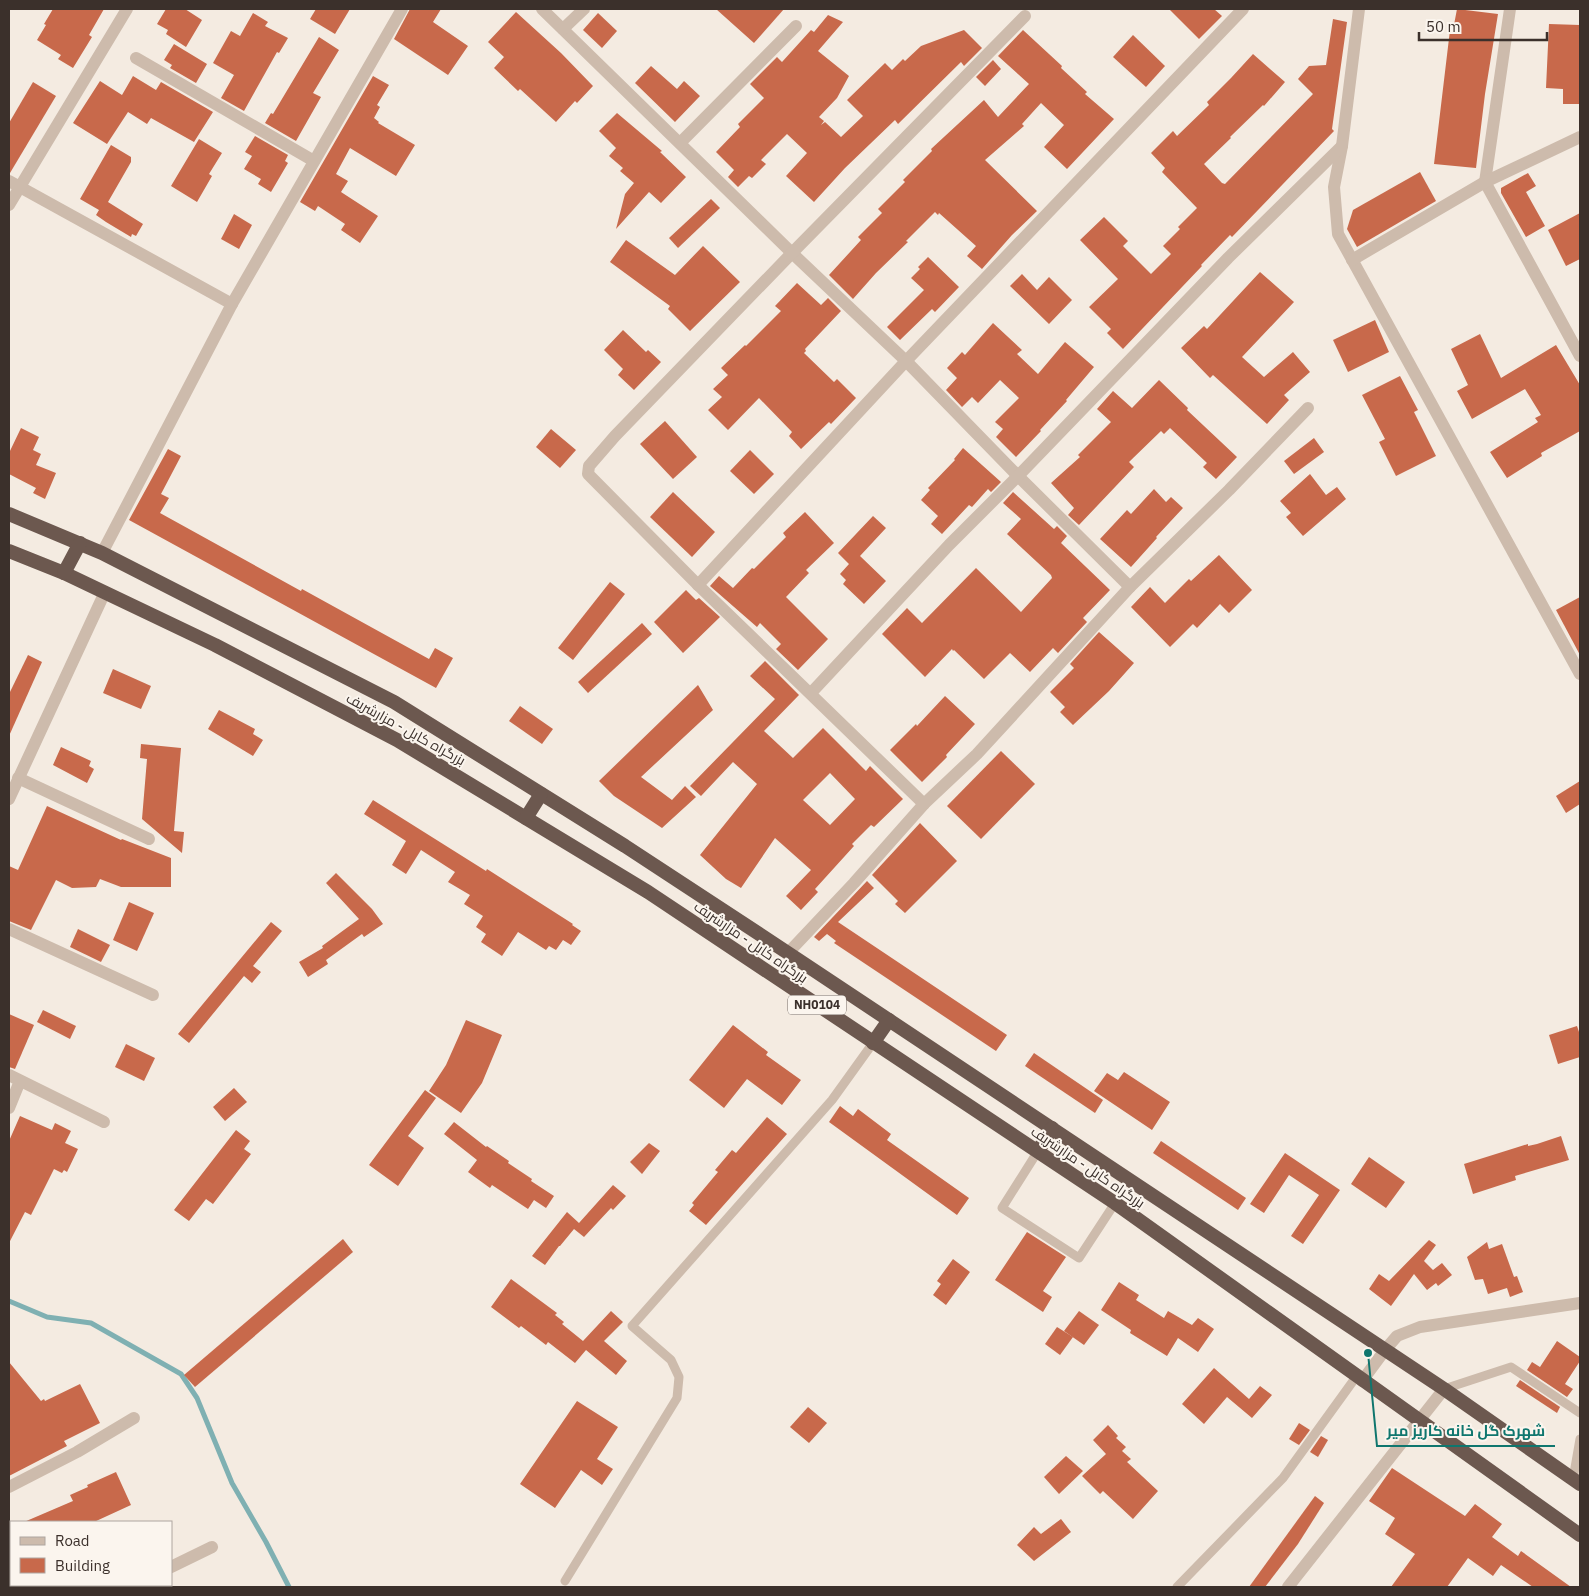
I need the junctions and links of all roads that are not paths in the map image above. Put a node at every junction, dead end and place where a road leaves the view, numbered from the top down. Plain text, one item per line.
1 (127, 9) edge
2 (402, 9) edge
3 (542, 9) edge
4 (584, 9) edge
5 (1243, 9) edge
6 (1358, 9) edge
7 (1510, 9) edge
8 (1025, 16) dead end
9 (796, 26) dead end
10 (563, 29) junction
11 (136, 58) dead end
12 (1580, 137) edge
13 (680, 143) junction
14 (1342, 146) junction
15 (314, 161) junction
16 (1484, 182) junction
17 (14, 184) edge
18 (9, 205) edge
19 (792, 253) junction
20 (1352, 260) junction
21 (232, 304) junction
22 (1580, 356) edge
23 (906, 361) junction
24 (1308, 408) dead end
25 (1018, 476) junction
26 (9, 514) edge
27 (80, 543) junction
28 (9, 551) edge
29 (102, 553) junction
30 (64, 573) junction
31 (698, 584) junction
32 (1130, 587) junction
33 (105, 592) junction
34 (1580, 674) edge
35 (811, 693) junction
36 (18, 778) junction
37 (541, 794) junction
38 (9, 799) edge
39 (924, 804) junction
40 (526, 818) junction
41 (149, 839) dead end
42 (9, 929) edge
43 (788, 952) junction
44 (154, 995) dead end
45 (889, 1020) junction
46 (873, 1043) junction
47 (15, 1078) edge
48 (9, 1108) edge
49 (104, 1122) dead end
50 (1052, 1128) junction
51 (1038, 1151) junction
52 (1115, 1203) junction
53 (1580, 1303) edge
54 (1385, 1350) junction
55 (1359, 1379) junction
56 (1444, 1389) junction
57 (1580, 1414) edge
58 (134, 1418) dead end
59 (1419, 1420) junction
60 (1580, 1438) edge
61 (1577, 1482) edge
62 (9, 1488) edge
63 (1580, 1535) edge
64 (212, 1547) dead end
65 (172, 1567) edge
66 (565, 1581) dead end
67 (1177, 1587) edge
68 (1288, 1587) edge

1 - 17 street
2 - 15 street
3 - 10 street
4 - 10 street
5 - 23 street
6 - 14 street
7 - 16 street
8 - 19 street
9 - 13 street
10 - 13 street
11 - 15 street
12 - 16 street
13 - 19 street
14 - 20 street
14 - 25 street
15 - 21 street
16 - 20 street
16 - 22 street
17 - 18 street
17 - 21 street
19 - 23 street
19 - 31 street
20 - 34 street
21 - 29 street
23 - 25 street
23 - 31 street
24 - 32 street
25 - 32 street
25 - 35 street
26 - 27 highway, بزرگراه کابل - مزارشریف / NH0104
27 - 29 highway, بزرگراه کابل - مزارشریف / NH0104
27 - 30 highway
28 - 30 highway, بزرگراه کابل - مزارشریف / NH0104
29 - 37 highway, بزرگراه کابل - مزارشریف / NH0104
30 - 33 highway, بزرگراه کابل - مزارشریف / NH0104
31 - 35 street
32 - 39 street
33 - 36 street
33 - 40 highway, بزرگراه کابل - مزارشریف / NH0104
35 - 39 street
36 - 38 street
36 - 41 street
37 - 40 highway
37 - 43 highway, بزرگراه کابل - مزارشریف / NH0104
39 - 43 street
40 - 46 highway, بزرگراه کابل - مزارشریف / NH0104
42 - 44 street
43 - 45 highway, بزرگراه کابل - مزارشریف / NH0104
45 - 46 highway
45 - 50 highway, بزرگراه کابل - مزارشریف / NH0104
46 - 51 highway, بزرگراه کابل - مزارشریف / NH0104
46 - 66 lane
47 - 48 street
47 - 49 street
50 - 51 highway
50 - 54 highway, بزرگراه کابل - مزارشریف / NH0104
51 - 52 highway, بزرگراه کابل - مزارشریف / NH0104
51 - 52 lane
52 - 55 highway, بزرگراه کابل - مزارشریف / NH0104
53 - 54 street
54 - 55 street
54 - 56 highway, بزرگراه کابل - مزارشریف / NH0104
55 - 59 highway, بزرگراه کابل - مزارشریف / NH0104
55 - 67 lane
56 - 57 lane
56 - 59 street
56 - 61 highway, بزرگراه کابل - مزارشریف / NH0104
58 - 62 street
59 - 63 highway, بزرگراه کابل - مزارشریف / NH0104
59 - 68 street
60 - 61 lane
64 - 65 street

